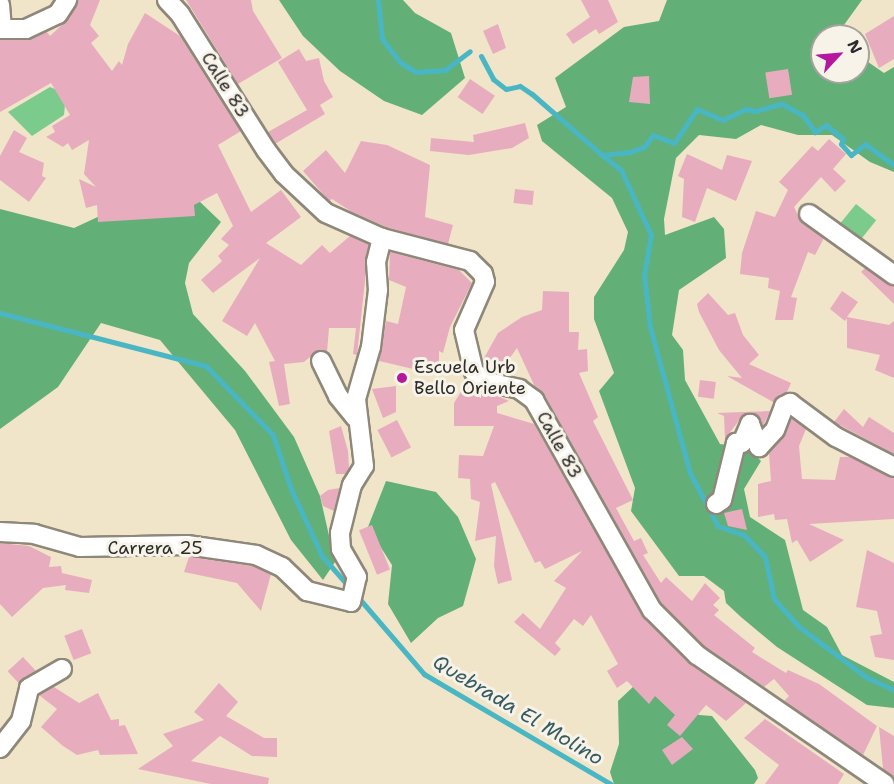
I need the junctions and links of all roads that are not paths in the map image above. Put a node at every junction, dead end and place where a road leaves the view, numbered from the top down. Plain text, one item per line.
1 (67, 0) edge
2 (167, 0) edge
3 (0, 5) edge
4 (1, 29) edge
5 (809, 214) dead end
6 (382, 238) junction
7 (894, 275) edge
8 (321, 361) dead end
9 (356, 418) junction
10 (894, 467) edge
11 (716, 504) dead end
12 (0, 532) edge
13 (62, 669) dead end
14 (0, 748) edge
15 (894, 777) edge
16 (886, 784) edge

1 - 4 street
2 - 6 street, Calle 83
3 - 4 street
5 - 7 street
6 - 9 street, Carrera 25
6 - 16 street, Calle 83
8 - 9 street
9 - 12 street, Carrera 25
10 - 11 street
13 - 14 street
15 - 16 street

